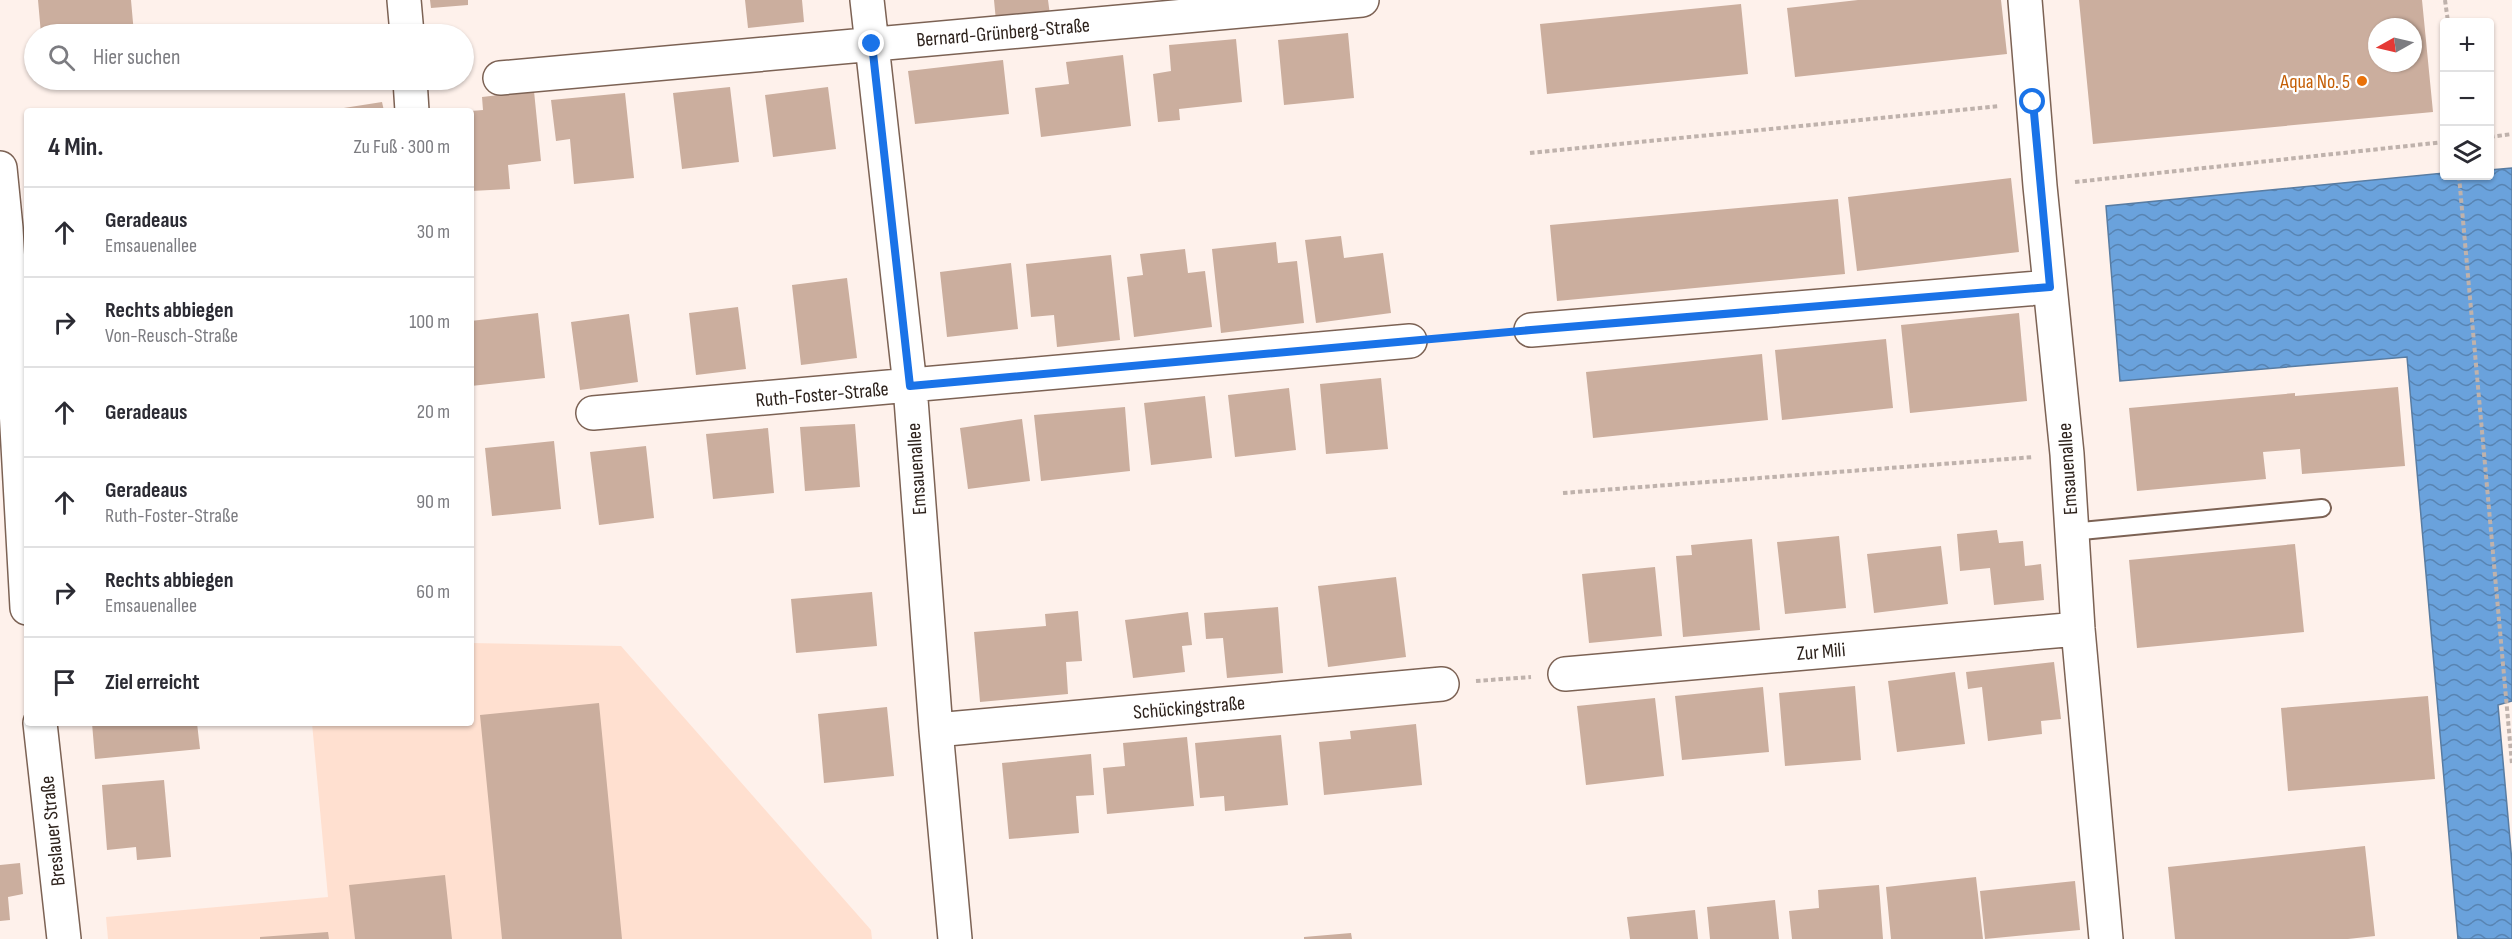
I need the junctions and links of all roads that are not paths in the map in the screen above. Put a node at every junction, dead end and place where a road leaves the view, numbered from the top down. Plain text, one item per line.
1 (404, 0) edge
2 (867, 0) edge
3 (1362, 0) edge
4 (2025, 0) edge
5 (405, 24) edge
6 (872, 44) junction
7 (500, 78) dead end
8 (411, 90) edge
9 (412, 108) edge
10 (0, 168) edge
11 (2050, 287) junction
12 (1531, 330) road end
13 (1410, 341) road end
14 (910, 386) junction
15 (593, 413) dead end
16 (2322, 508) dead end
17 (2071, 532) junction
18 (17, 599) edge
19 (2078, 629) junction
20 (1565, 674) road end
21 (1442, 684) road end
22 (40, 726) edge
23 (936, 730) junction
24 (64, 939) edge
25 (955, 939) edge
26 (2106, 939) edge

1 - 5 street
2 - 6 street, Emsauenallee
3 - 6 street, Bernard-Grünberg-Straße
4 - 11 street, Emsauenallee
6 - 7 street, Bernard-Grünberg-Straße
6 - 14 street, Emsauenallee
8 - 9 street
10 - 18 street
11 - 12 street
11 - 17 street, Emsauenallee
13 - 14 street, Ruth-Foster-Straße
14 - 15 street, Ruth-Foster-Straße
14 - 23 street, Emsauenallee
16 - 17 lane
17 - 19 street, Emsauenallee
19 - 20 street, Zur Mili
19 - 26 street, Emsauenallee
21 - 23 street, Schückingstraße
22 - 24 street, Breslauer Straße
23 - 25 street, Emsauenallee

